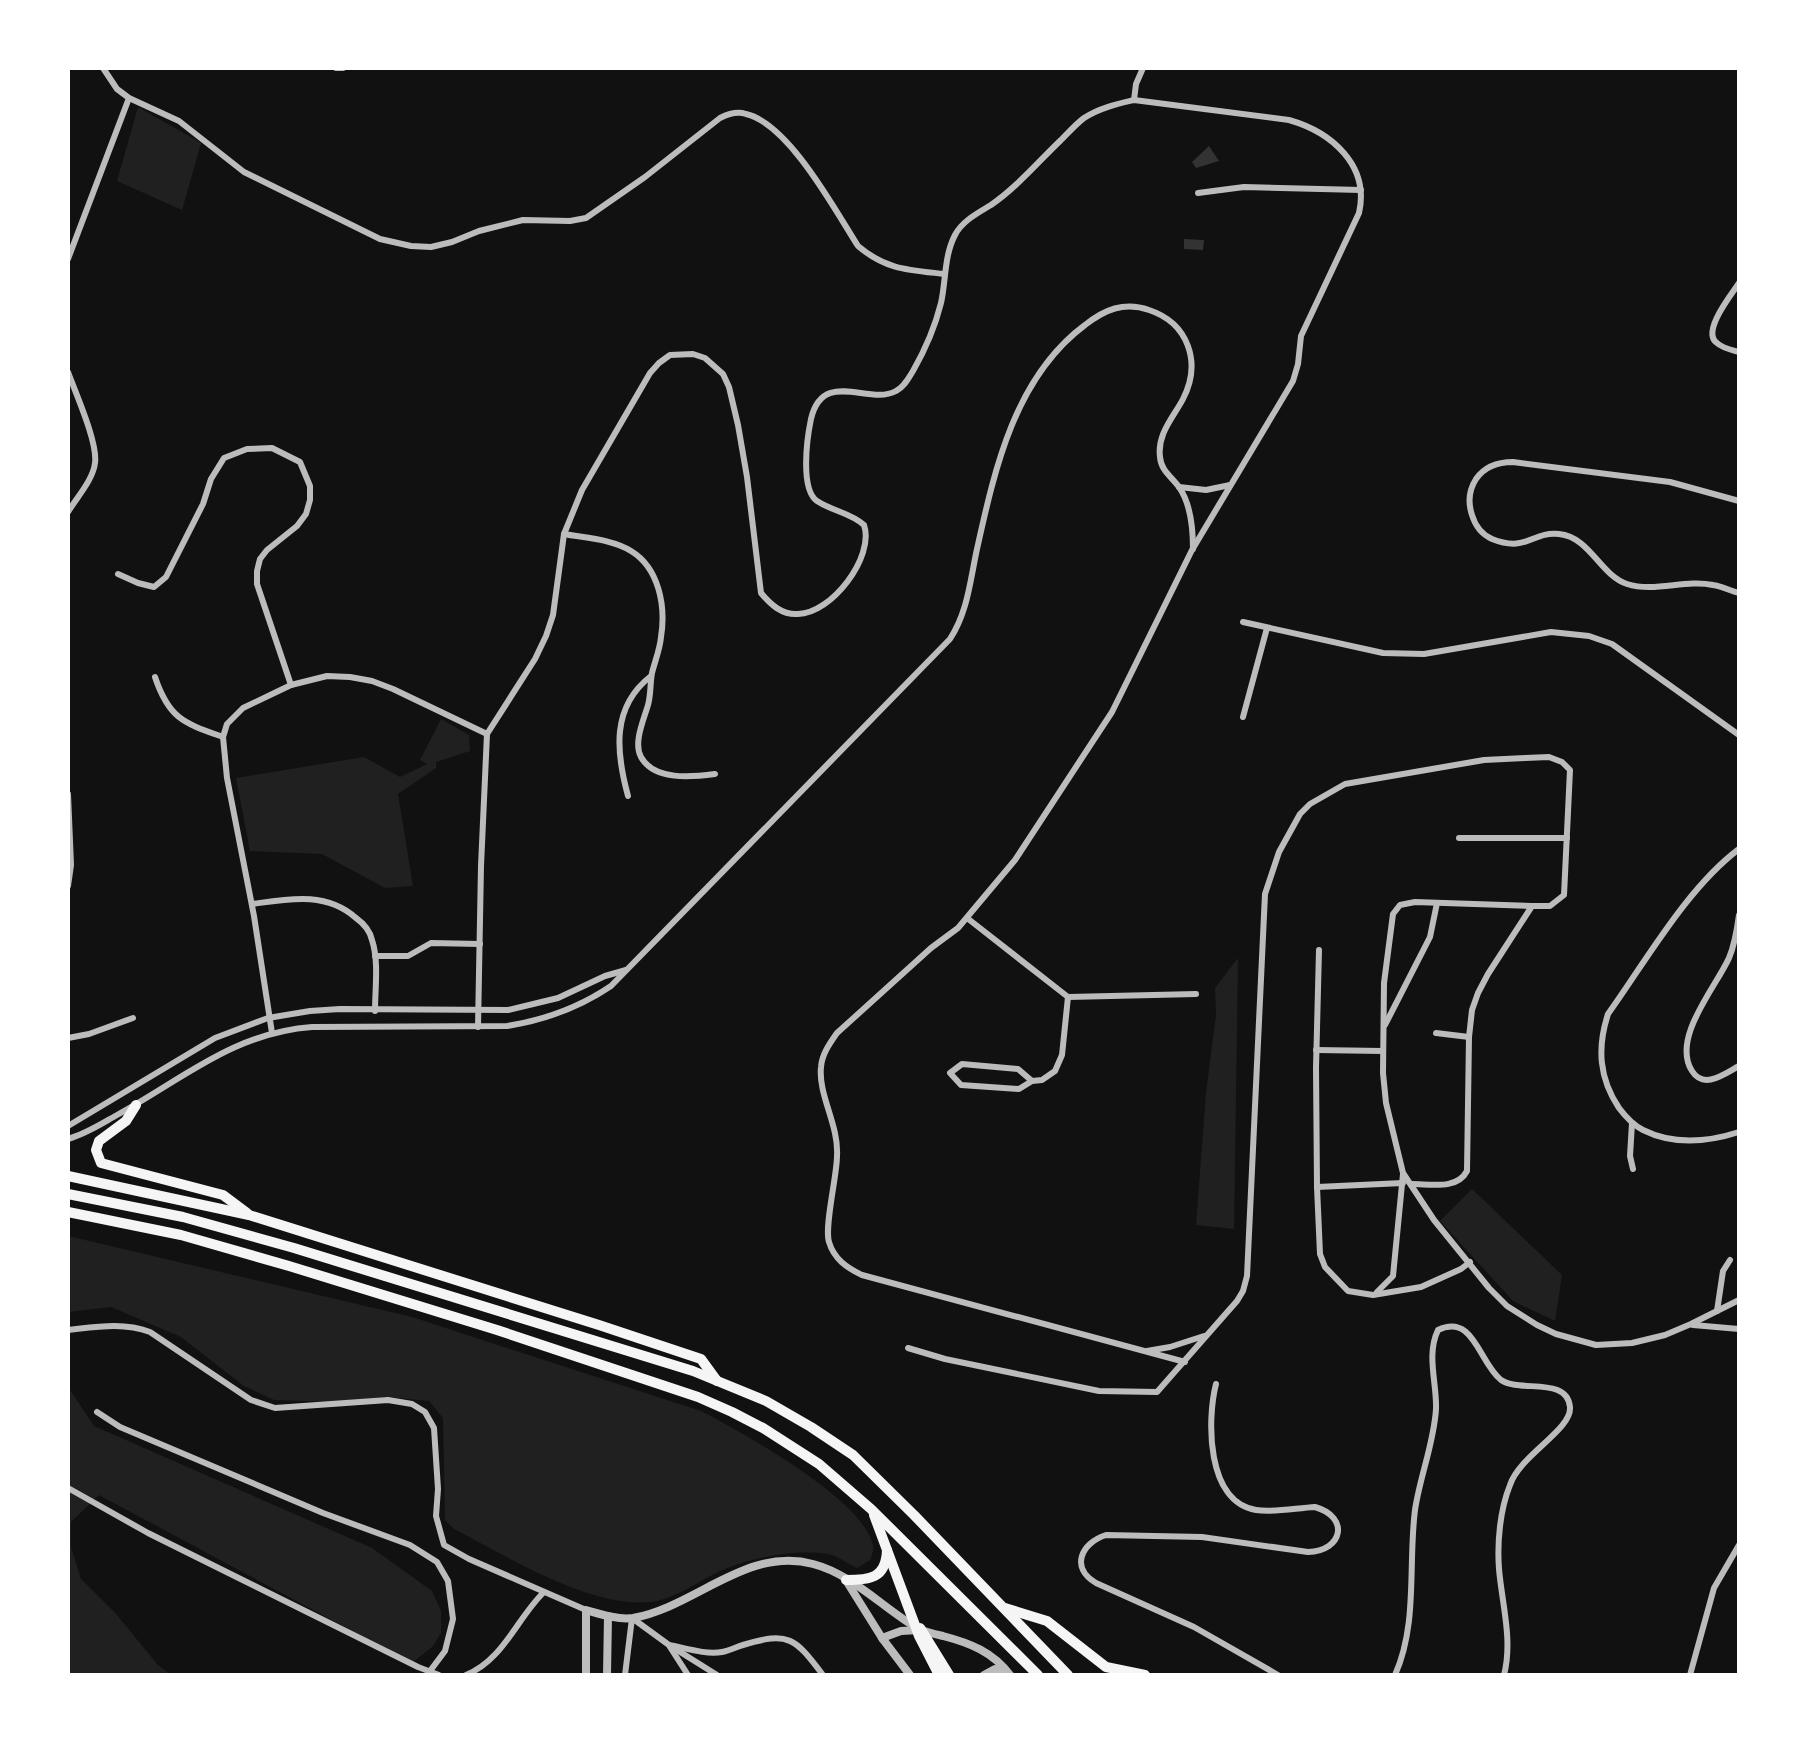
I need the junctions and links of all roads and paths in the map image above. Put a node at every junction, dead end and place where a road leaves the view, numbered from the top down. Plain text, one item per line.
1 (103, 68) edge
2 (336, 68) edge
3 (343, 68) edge
4 (1143, 68) edge
5 (129, 98) junction
6 (1134, 100) junction
7 (1361, 190) junction
8 (1198, 193) dead end
9 (68, 259) edge
10 (945, 274) junction
11 (1739, 283) edge
12 (1739, 352) edge
13 (68, 372) edge
14 (1230, 485) junction
15 (1179, 486) junction
16 (1739, 501) edge
17 (68, 512) edge
18 (564, 534) junction
19 (1192, 550) junction
20 (118, 574) dead end
21 (1739, 593) edge
22 (1243, 622) dead end
23 (1267, 628) junction
24 (652, 676) junction
25 (155, 677) dead end
26 (291, 685) junction
27 (1243, 717) dead end
28 (486, 734) junction
29 (1739, 735) edge
30 (223, 737) junction
31 (715, 774) dead end
32 (68, 794) edge
33 (628, 796) dead end
34 (1459, 838) dead end
35 (1567, 838) junction
36 (1738, 851) edge
37 (68, 886) edge
38 (1437, 903) junction
39 (252, 904) junction
40 (1532, 906) junction
41 (1739, 915) edge
42 (968, 918) junction
43 (480, 944) junction
44 (1319, 950) dead end
45 (375, 956) junction
46 (628, 969) junction
47 (1196, 994) dead end
48 (1068, 997) junction
49 (375, 1011) junction
50 (479, 1011) junction
51 (133, 1018) dead end
52 (268, 1018) junction
53 (1384, 1026) junction
54 (478, 1027) junction
55 (272, 1033) junction
56 (1436, 1033) dead end
57 (1469, 1037) junction
58 (68, 1038) edge
59 (1316, 1049) junction
60 (1383, 1051) junction
61 (1739, 1066) edge
62 (1032, 1081) junction
63 (136, 1105) junction
64 (1632, 1123) junction
65 (68, 1126) edge
66 (1739, 1132) edge
67 (68, 1139) edge
68 (1633, 1169) dead end
69 (1403, 1172) junction
70 (68, 1176) edge
71 (1404, 1183) junction
72 (1412, 1184) junction
73 (1317, 1186) junction
74 (68, 1194) edge
75 (68, 1212) edge
76 (249, 1215) junction
77 (1730, 1261) dead end
78 (1470, 1262) junction
79 (1373, 1295) junction
80 (1739, 1300) edge
81 (1717, 1311) junction
82 (1691, 1324) junction
83 (1739, 1329) edge
84 (68, 1330) edge
85 (1206, 1335) junction
86 (908, 1348) dead end
87 (1144, 1351) junction
88 (1185, 1362) junction
89 (717, 1381) junction
90 (1216, 1384) dead end
91 (97, 1412) dead end
92 (68, 1488) edge
93 (871, 1509) junction
94 (1739, 1545) edge
95 (887, 1547) junction
96 (846, 1580) junction
97 (543, 1593) junction
98 (1002, 1607) junction
99 (586, 1610) junction
100 (608, 1616) junction
101 (632, 1618) junction
102 (917, 1625) junction
103 (882, 1638) junction
104 (669, 1645) junction
105 (430, 1671) junction
106 (938, 1673) edge
107 (439, 1675) edge
108 (467, 1675) edge
109 (586, 1675) edge
110 (607, 1675) edge
111 (625, 1675) edge
112 (688, 1675) edge
113 (717, 1675) edge
114 (823, 1675) edge
115 (910, 1675) edge
116 (949, 1675) edge
117 (985, 1675) edge
118 (1010, 1675) edge
119 (1038, 1675) edge
120 (1069, 1675) edge
121 (1145, 1675) edge
122 (1278, 1675) edge
123 (1395, 1675) edge
124 (1504, 1675) edge
125 (1690, 1675) edge

1 - 5 street
2 - 3 street
4 - 6 street
5 - 9 street
5 - 10 street
6 - 7 street
6 - 10 street
7 - 8 street
7 - 14 street
10 - 18 street
11 - 12 street
13 - 17 street
14 - 15 street
14 - 19 street
15 - 19 street
15 - 46 street
16 - 21 street
18 - 24 street
18 - 28 street
19 - 42 street
20 - 26 street
22 - 23 street
23 - 27 street
23 - 29 street
24 - 31 street
24 - 33 street
25 - 30 street
26 - 28 street
26 - 30 street
28 - 43 street
30 - 39 street
32 - 37 street
34 - 35 street
35 - 40 street
35 - 85 street
36 - 64 street
38 - 40 street
38 - 53 street
38 - 53 street
39 - 45 street
39 - 52 street
40 - 57 street
41 - 61 street
42 - 48 street
42 - 87 street
43 - 45 street
43 - 50 street
44 - 59 street
45 - 49 street
46 - 50 street
46 - 54 street
47 - 48 street
48 - 62 street
49 - 50 street
49 - 52 street
50 - 54 street
51 - 58 street
52 - 55 street
52 - 65 street
53 - 60 street
54 - 55 street
55 - 63 street
56 - 57 street
57 - 72 street
59 - 60 street
59 - 73 street
60 - 69 street
62 - 62 street
63 - 67 street
63 - 76 highway
64 - 66 street
64 - 68 street
69 - 71 street
69 - 72 street
70 - 76 highway
71 - 73 street
71 - 79 street
72 - 78 street
73 - 79 street
74 - 89 highway
75 - 93 highway
76 - 89 highway
77 - 81 street
78 - 79 street
78 - 82 street
80 - 81 street
81 - 82 street
82 - 83 street
84 - 97 street
85 - 87 street
85 - 88 street
86 - 88 street
87 - 88 street
89 - 98 highway
90 - 122 street
91 - 105 street
92 - 105 street
93 - 95 highway
93 - 119 highway
94 - 125 street
95 - 96 highway
95 - 102 highway
96 - 101 street
96 - 102 street
96 - 103 street
97 - 99 street
97 - 108 street
98 - 120 highway
98 - 121 highway
99 - 100 street
99 - 109 street
100 - 101 street
100 - 110 street
101 - 104 street
101 - 111 street
102 - 103 street
102 - 106 highway
102 - 116 highway
102 - 118 street
103 - 115 street
104 - 112 street
104 - 113 street
104 - 114 street
105 - 107 street
117 - 118 street
123 - 124 street

